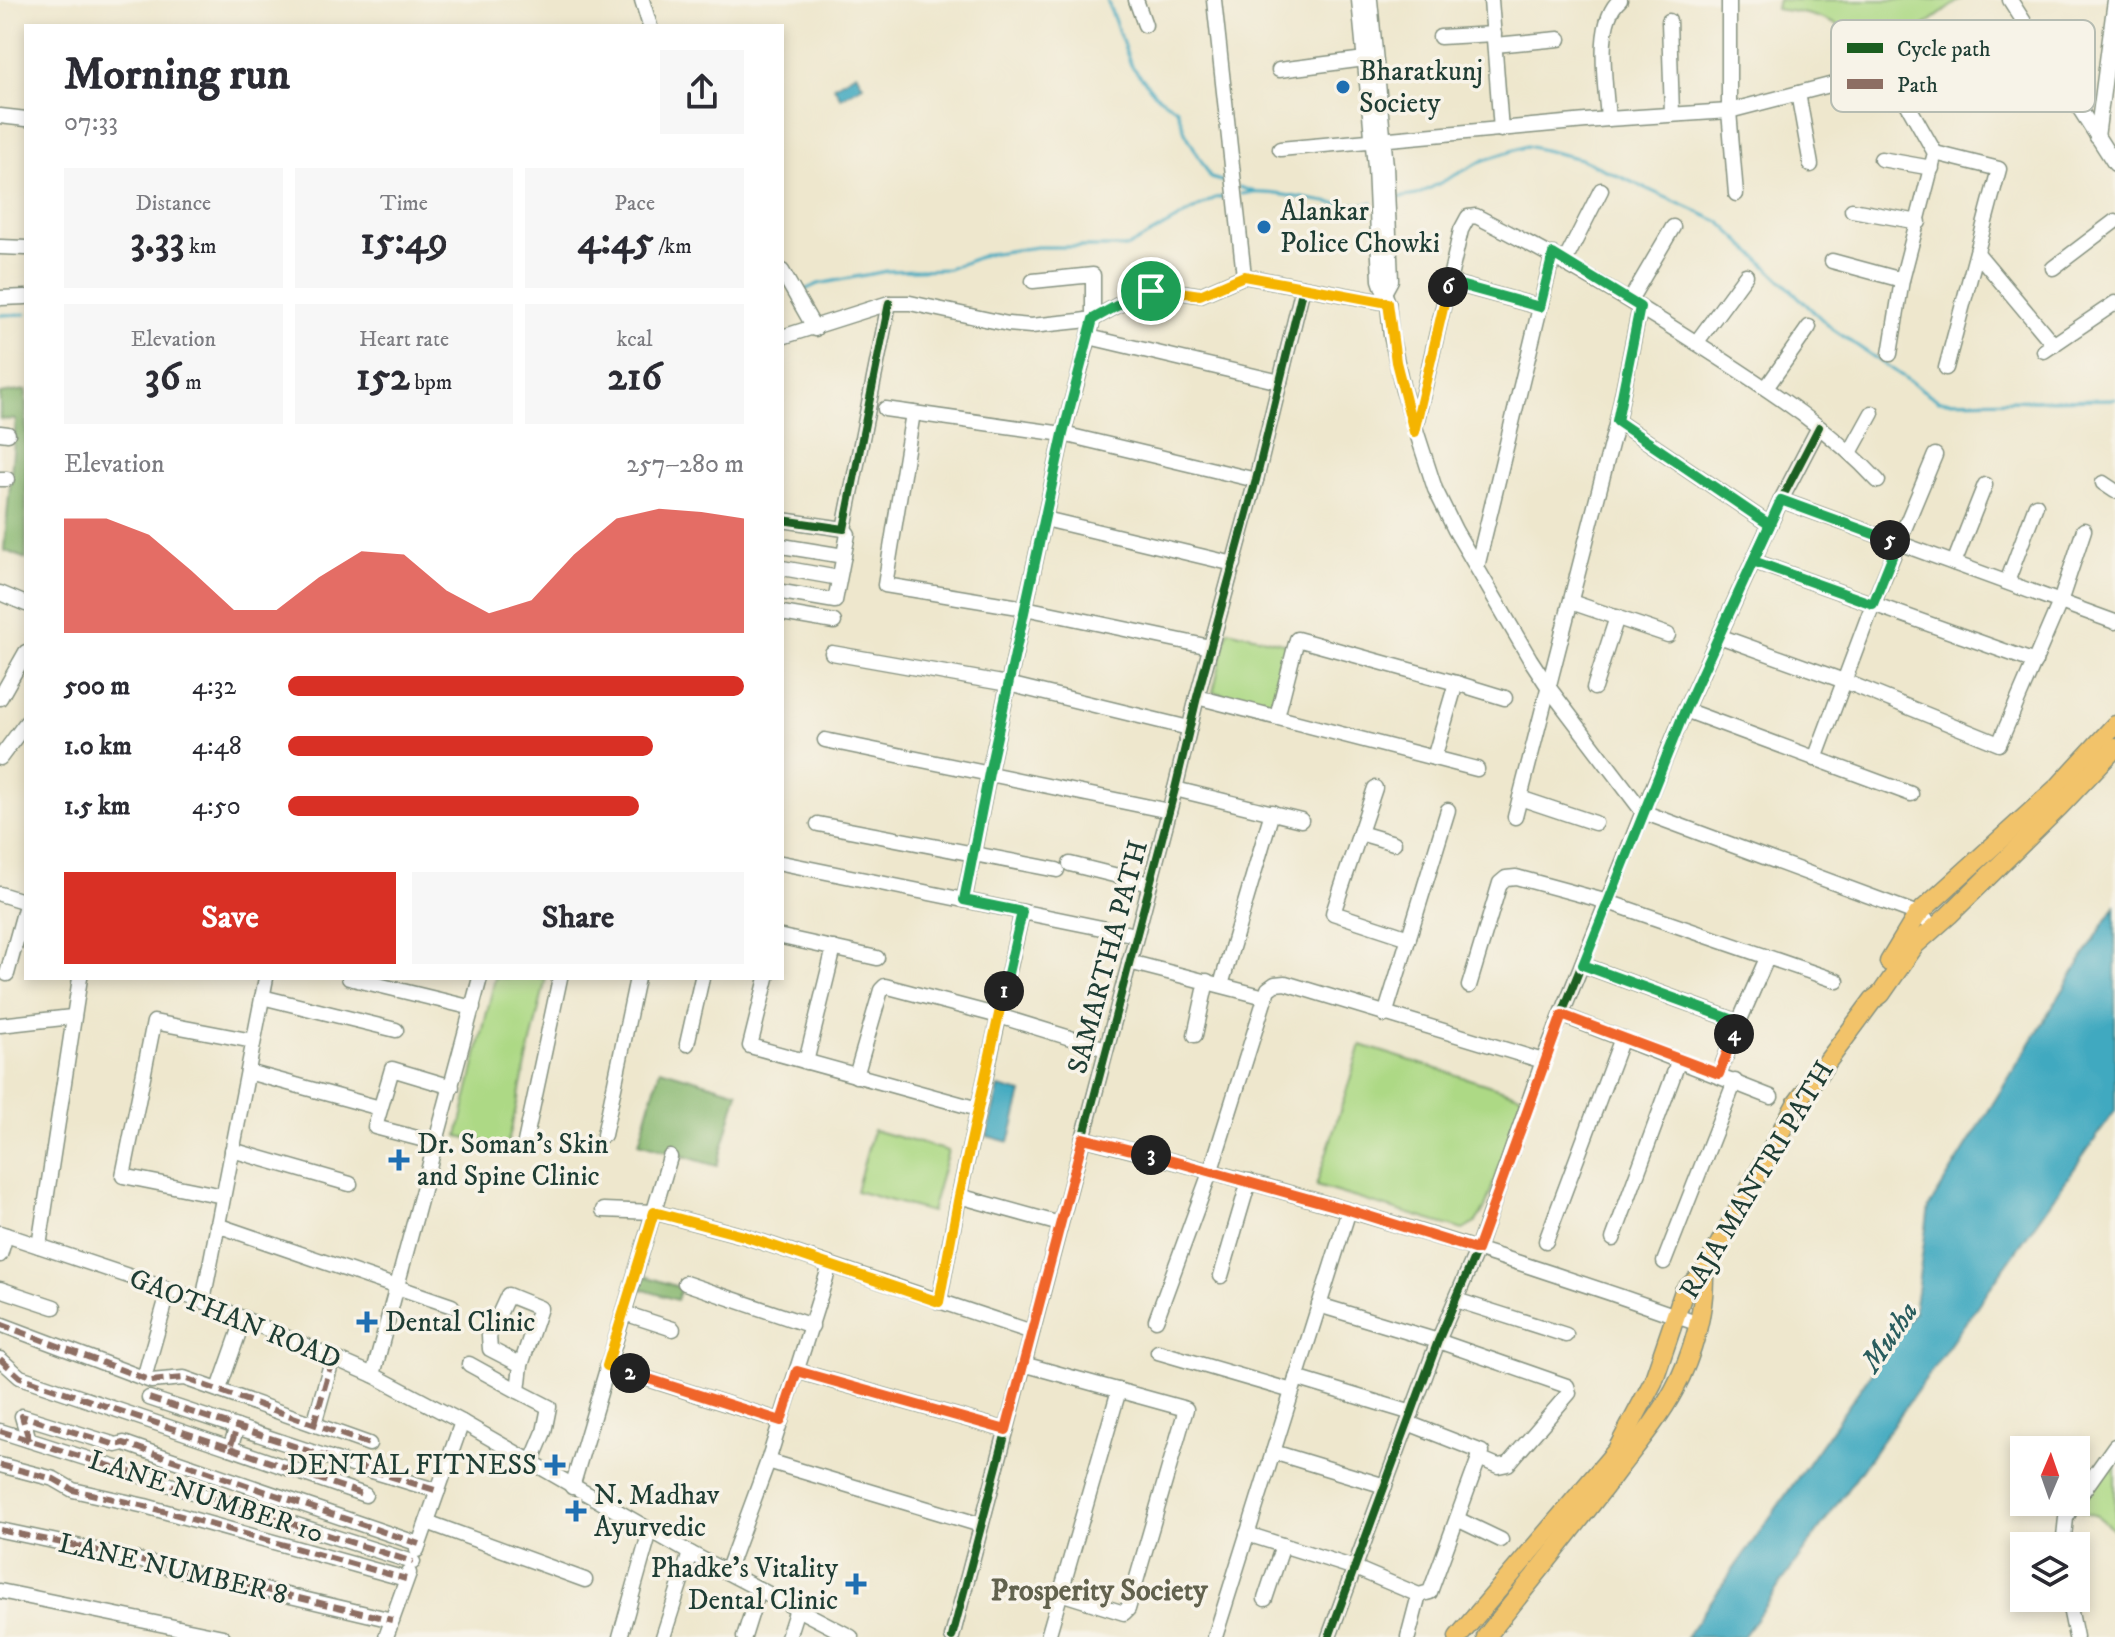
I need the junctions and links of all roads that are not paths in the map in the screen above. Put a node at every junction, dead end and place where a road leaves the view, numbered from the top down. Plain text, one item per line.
1 (642, 0) edge
2 (1136, 0) edge
3 (1214, 0) edge
4 (1359, 0) edge
5 (1370, 0) edge
6 (1491, 0) edge
7 (1620, 0) edge
8 (1729, 0) edge
9 (2010, 0) edge
10 (2115, 0) edge
11 (2023, 20) edge
12 (1669, 21) dead end
13 (649, 24) edge
14 (1145, 25) dead end
15 (1440, 37) dead end
16 (1494, 39) junction
17 (1559, 39) dead end
18 (2111, 46) edge
19 (1365, 59) junction
20 (1279, 70) dead end
21 (1831, 85) edge
22 (1798, 93) junction
23 (1729, 111) junction
24 (1909, 112) edge
25 (2081, 112) edge
26 (1672, 114) junction
27 (0, 116) edge
28 (24, 119) edge
29 (1608, 119) junction
30 (1501, 130) junction
31 (2097, 137) junction
32 (1378, 140) junction
33 (1280, 149) dead end
34 (1881, 159) dead end
35 (1933, 161) junction
36 (2115, 164) edge
37 (1811, 165) dead end
38 (1601, 190) dead end
39 (1736, 194) dead end
40 (1852, 210) dead end
41 (2115, 221) edge
42 (1919, 222) junction
43 (1673, 227) dead end
44 (0, 247) edge
45 (24, 248) edge
46 (1977, 253) junction
47 (1559, 258) junction
48 (1832, 261) dead end
49 (2053, 268) dead end
50 (784, 275) edge
51 (1746, 275) dead end
52 (1244, 276) junction
53 (1902, 280) junction
54 (1033, 281) dead end
55 (1449, 282) junction
56 (1303, 287) junction
57 (24, 297) edge
58 (1386, 297) junction
59 (0, 298) edge
60 (889, 303) junction
61 (2115, 303) edge
62 (1635, 304) junction
63 (1540, 307) junction
64 (1093, 319) junction
65 (1809, 327) dead end
66 (815, 329) junction
67 (784, 337) edge
68 (1089, 337) junction
69 (1696, 343) junction
70 (1890, 354) dead end
71 (1946, 368) dead end
72 (1280, 382) junction
73 (1766, 388) junction
74 (885, 409) dead end
75 (913, 413) junction
76 (1872, 413) dead end
77 (1617, 421) junction
78 (1819, 427) junction
79 (1414, 432) junction
80 (1063, 434) junction
81 (1851, 451) junction
82 (1935, 455) dead end
83 (1256, 480) junction
84 (1878, 481) dead end
85 (1985, 485) dead end
86 (1781, 500) junction
87 (2036, 505) dead end
88 (1045, 519) junction
89 (784, 520) edge
90 (1770, 525) junction
91 (844, 529) junction
92 (2084, 530) dead end
93 (1898, 542) junction
94 (784, 546) edge
95 (844, 556) junction
96 (1753, 561) junction
97 (1954, 563) junction
98 (1234, 564) junction
99 (1477, 567) junction
100 (784, 568) edge
101 (839, 578) junction
102 (2007, 582) junction
103 (784, 592) edge
104 (0, 593) edge
105 (1571, 602) junction
106 (2060, 602) junction
107 (24, 603) edge
108 (1873, 604) junction
109 (1025, 608) junction
110 (784, 613) edge
111 (1617, 617) junction
112 (2115, 621) edge
113 (834, 622) dead end
114 (1668, 635) dead end
115 (1719, 636) junction
116 (1210, 647) junction
117 (832, 653) dead end
118 (24, 656) edge
119 (2035, 662) junction
120 (1844, 681) junction
121 (1456, 683) junction
122 (1008, 684) junction
123 (1549, 688) junction
124 (1594, 688) dead end
125 (1197, 697) junction
126 (0, 698) edge
127 (1505, 698) dead end
128 (1685, 710) junction
129 (1277, 717) junction
130 (2115, 725) edge
131 (24, 726) edge
132 (1189, 728) junction
133 (825, 740) dead end
134 (2115, 748) edge
135 (0, 758) edge
136 (1434, 758) junction
137 (1815, 759) junction
138 (1477, 769) dead end
139 (989, 773) junction
140 (1375, 788) dead end
141 (1175, 789) junction
142 (1911, 794) dead end
143 (1520, 798) junction
144 (1448, 810) dead end
145 (1169, 811) junction
146 (1272, 812) junction
147 (1643, 812) junction
148 (1515, 817) dead end
149 (1301, 820) dead end
150 (1595, 823) dead end
151 (818, 824) dead end
152 (1360, 833) junction
153 (1394, 843) dead end
154 (973, 854) junction
155 (784, 863) edge
156 (1150, 884) junction
157 (0, 894) edge
158 (24, 899) edge
159 (964, 900) junction
160 (1608, 902) junction
161 (1022, 912) junction
162 (1918, 914) junction
163 (1935, 927) junction
164 (1136, 935) junction
165 (784, 937) edge
166 (1409, 938) junction
167 (834, 948) junction
168 (877, 958) dead end
169 (1767, 958) junction
170 (1129, 962) junction
171 (1583, 965) junction
172 (7, 974) dead end
173 (80, 980) edge
174 (266, 980) edge
175 (480, 980) edge
176 (560, 980) edge
177 (637, 980) edge
178 (702, 980) edge
179 (766, 980) edge
180 (373, 981) edge
181 (1837, 981) dead end
182 (1214, 983) junction
183 (1469, 986) dead end
184 (262, 997) junction
185 (1265, 997) junction
186 (1873, 1000) junction
187 (473, 1008) junction
188 (1385, 1015) junction
189 (1562, 1015) junction
190 (999, 1016) junction
191 (72, 1017) junction
192 (1739, 1022) junction
193 (0, 1025) edge
194 (396, 1030) dead end
195 (1195, 1035) dead end
196 (1622, 1038) junction
197 (253, 1041) junction
198 (687, 1044) dead end
199 (1106, 1049) junction
200 (1679, 1060) junction
201 (1543, 1061) junction
202 (806, 1062) junction
203 (248, 1072) junction
204 (1719, 1074) junction
205 (856, 1076) junction
206 (1735, 1081) junction
207 (452, 1087) junction
208 (1771, 1097) dead end
209 (380, 1108) junction
210 (978, 1109) junction
211 (604, 1135) dead end
212 (1083, 1138) junction
213 (436, 1143) junction
214 (524, 1147) dead end
215 (232, 1150) junction
216 (670, 1157) dead end
217 (1211, 1170) junction
218 (1249, 1181) junction
219 (350, 1184) dead end
220 (223, 1196) junction
221 (959, 1196) junction
222 (603, 1210) dead end
223 (1349, 1210) junction
224 (654, 1212) junction
225 (1060, 1224) junction
226 (217, 1225) junction
227 (3, 1234) edge
228 (1613, 1239) dead end
229 (1546, 1241) dead end
230 (39, 1246) junction
231 (1477, 1250) junction
232 (0, 1255) edge
233 (1664, 1262) dead end
234 (830, 1265) junction
235 (1704, 1272) junction
236 (1221, 1276) dead end
237 (685, 1283) dead end
238 (0, 1289) edge
239 (397, 1289) junction
240 (169, 1290) junction
241 (1456, 1300) junction
242 (203, 1301) junction
243 (939, 1302) junction
244 (1319, 1305) junction
245 (452, 1306) dead end
246 (54, 1307) dead end
247 (624, 1313) junction
248 (1676, 1316) junction
249 (244, 1318) junction
250 (1156, 1320) dead end
251 (0, 1324) edge
252 (1699, 1324) junction
253 (812, 1326) junction
254 (673, 1329) dead end
255 (1032, 1332) junction
256 (1566, 1335) dead end
257 (1438, 1341) junction
258 (1158, 1352) dead end
259 (333, 1357) junction
260 (0, 1359) edge
261 (469, 1364) dead end
262 (1023, 1364) junction
263 (521, 1365) junction
264 (607, 1366) junction
265 (797, 1371) junction
266 (373, 1375) junction
267 (144, 1378) junction
268 (1294, 1384) junction
269 (219, 1389) junction
270 (1119, 1390) junction
271 (518, 1391) junction
272 (149, 1398) dead end
273 (1412, 1413) junction
274 (781, 1421) junction
275 (462, 1422) junction
276 (314, 1424) junction
277 (237, 1427) junction
278 (1406, 1429) junction
279 (1006, 1430) junction
280 (0, 1431) edge
281 (29, 1440) junction
282 (369, 1444) dead end
283 (2115, 1446) edge
284 (230, 1448) junction
285 (1273, 1452) junction
286 (1479, 1458) junction
287 (768, 1461) junction
288 (531, 1463) junction
289 (0, 1465) edge
290 (2090, 1482) edge
291 (1385, 1486) junction
292 (572, 1487) junction
293 (438, 1491) junction
294 (365, 1495) dead end
295 (1457, 1519) junction
296 (427, 1522) junction
297 (981, 1525) junction
298 (0, 1530) edge
299 (650, 1531) junction
300 (1247, 1534) junction
301 (1501, 1540) dead end
302 (419, 1544) junction
303 (1283, 1545) junction
304 (690, 1553) junction
305 (413, 1562) junction
306 (1355, 1568) junction
307 (727, 1572) junction
308 (406, 1579) junction
309 (585, 1580) dead end
310 (759, 1589) junction
311 (0, 1591) edge
312 (1060, 1593) junction
313 (1419, 1595) junction
314 (1265, 1599) dead end
315 (797, 1609) junction
316 (2071, 1612) edge
317 (392, 1620) junction
318 (223, 1637) edge
319 (386, 1637) edge
320 (620, 1637) edge
321 (663, 1637) edge
322 (744, 1637) edge
323 (788, 1637) edge
324 (851, 1637) edge
325 (952, 1637) edge
326 (1048, 1637) edge
327 (1215, 1637) edge
328 (1329, 1637) edge
329 (1408, 1637) edge
330 (1458, 1637) edge
331 (1486, 1637) edge
332 (2076, 1637) edge

1 - 13 street
2 - 14 street
3 - 52 street
4 - 19 street
5 - 32 street
6 - 16 street
7 - 29 street
8 - 23 street
9 - 11 street
10 - 18 street
12 - 26 street
15 - 16 street
16 - 17 street
16 - 30 street
18 - 31 street
19 - 20 street
19 - 32 street
21 - 22 street
22 - 23 street
22 - 37 street
23 - 26 street
23 - 39 street
24 - 35 street
25 - 31 street
26 - 29 street
27 - 28 street
29 - 30 street
30 - 32 street
31 - 36 street
32 - 33 street
32 - 58 street
34 - 35 street
35 - 42 street
35 - 46 street
38 - 47 street
40 - 42 street
41 - 49 street
42 - 53 street
43 - 62 street
44 - 45 street
46 - 61 street
46 - 71 street
47 - 55 street
47 - 62 street
47 - 63 street
48 - 53 street
50 - 66 street
51 - 69 street
52 - 56 street
52 - 64 street
53 - 70 street
54 - 64 street
55 - 63 street
55 - 79 street
56 - 58 street
56 - 72 street, SAMARTHA PATH
57 - 59 street
58 - 79 street
60 - 64 street
60 - 66 street
60 - 91 street
62 - 69 street
62 - 77 street
63 - 99 street
64 - 68 street
65 - 73 street
66 - 67 street
68 - 72 street
68 - 80 street
69 - 73 street
72 - 83 street, SAMARTHA PATH
73 - 78 street
74 - 75 street
75 - 80 street
75 - 109 street
76 - 81 street
77 - 90 street
77 - 105 street
78 - 81 street
78 - 86 street
79 - 99 street
80 - 83 street
80 - 88 street
81 - 84 street
82 - 93 street
83 - 98 street, SAMARTHA PATH
85 - 97 street
86 - 90 street
86 - 93 street
87 - 102 street
88 - 98 street
88 - 109 street
89 - 91 street
90 - 96 street
91 - 95 street
92 - 106 street
93 - 97 street
93 - 108 street
94 - 95 street
95 - 101 street
96 - 108 street
96 - 115 street
97 - 102 street
98 - 116 street, SAMARTHA PATH
99 - 123 street
100 - 101 street
101 - 103 street
102 - 106 street
104 - 107 street
105 - 111 street
105 - 123 street
106 - 112 street
106 - 119 street
108 - 119 street
108 - 120 street
109 - 116 street
109 - 122 street
110 - 113 street
111 - 114 street
111 - 124 street
115 - 120 street
115 - 128 street
116 - 125 street, SAMARTHA PATH
117 - 122 street
118 - 126 street
119 - 120 street
120 - 137 street
121 - 127 street
121 - 129 street
121 - 136 street
122 - 132 street
122 - 139 street
123 - 143 street
123 - 147 street
125 - 129 street
125 - 132 street, SAMARTHA PATH
128 - 137 street
128 - 147 street
129 - 136 street
130 - 162 main road, RAJA MANTRI PATH
131 - 135 street
132 - 141 street, SAMARTHA PATH
133 - 139 street
134 - 163 main road, RAJA MANTRI PATH
136 - 138 street
137 - 142 street
139 - 145 street
139 - 154 street
140 - 152 street
141 - 145 street, SAMARTHA PATH
141 - 146 street
143 - 148 street
143 - 150 street
144 - 166 street
145 - 156 street, SAMARTHA PATH
146 - 149 street
146 - 182 street
147 - 160 street
147 - 162 street
151 - 154 street
152 - 153 street
152 - 166 street
154 - 156 street
154 - 159 street
155 - 159 street
156 - 164 street, SAMARTHA PATH
157 - 158 street
158 - 172 street
159 - 161 street
160 - 169 street
160 - 171 street
160 - 183 street
161 - 164 street
161 - 190 street
162 - 163 street
162 - 186 main road, RAJA MANTRI PATH
163 - 186 main road, RAJA MANTRI PATH
164 - 170 street, SAMARTHA PATH
165 - 167 street
166 - 188 street
167 - 168 street
167 - 202 street
169 - 181 street
169 - 192 street
170 - 182 street
170 - 199 street, SAMARTHA PATH
171 - 189 street
171 - 192 street
173 - 191 street
174 - 184 street
175 - 187 street
176 - 214 street
177 - 211 street
178 - 198 street
179 - 202 street
180 - 187 street
182 - 185 street
182 - 195 street
184 - 194 street
184 - 197 street
185 - 188 street
185 - 217 street
186 - 235 main road, RAJA MANTRI PATH
187 - 207 street
188 - 201 street
189 - 196 street
189 - 201 street
190 - 199 street
190 - 205 street
190 - 210 street
191 - 193 street
191 - 230 street
192 - 204 street
196 - 200 street
196 - 229 street
197 - 203 street
197 - 220 street
199 - 212 street, SAMARTHA PATH
200 - 204 street
200 - 228 street
201 - 231 street
202 - 205 street
203 - 209 street
203 - 215 street
204 - 206 street
205 - 210 street
206 - 208 street
206 - 233 street
207 - 209 street
207 - 213 street
209 - 213 street
210 - 221 street
212 - 217 street
212 - 225 street, SAMARTHA PATH
213 - 239 street
215 - 219 street
215 - 220 street
216 - 224 street
217 - 218 street
217 - 250 street
218 - 223 street
218 - 236 street
220 - 226 street
221 - 225 street
221 - 243 street
222 - 224 street
223 - 231 street
223 - 244 street
224 - 234 street
224 - 247 street
225 - 255 street, SAMARTHA PATH
226 - 239 street
226 - 242 street
227 - 230 street, GAOTHAN ROAD
227 - 232 street
230 - 240 street, GAOTHAN ROAD
231 - 241 street
231 - 248 street
234 - 243 street
234 - 253 street
235 - 248 main road, RAJA MANTRI PATH
235 - 252 main road
237 - 253 street
238 - 246 street
239 - 245 street
239 - 266 street
240 - 242 street, GAOTHAN ROAD
240 - 267 street
241 - 256 street
241 - 257 street
242 - 249 street, GAOTHAN ROAD
243 - 255 street
244 - 257 street
244 - 268 street
247 - 254 street
247 - 264 street
248 - 252 street
248 - 330 main road, RAJA MANTRI PATH
249 - 259 street, GAOTHAN ROAD
249 - 269 street
251 - 267 street
252 - 331 main road
253 - 265 street
255 - 262 street, SAMARTHA PATH
257 - 273 street
257 - 286 street
258 - 268 street
259 - 266 street, GAOTHAN ROAD
259 - 276 street
260 - 284 street
261 - 271 street
262 - 270 street
262 - 279 street, SAMARTHA PATH
263 - 263 street
263 - 271 street
264 - 274 street
264 - 292 street
265 - 274 street
265 - 279 street
266 - 275 street, GAOTHAN ROAD
267 - 269 street
268 - 273 street
268 - 285 street
269 - 276 street
270 - 312 street
270 - 312 street
271 - 288 street
272 - 277 street
273 - 278 street
274 - 287 street
275 - 288 street, GAOTHAN ROAD
275 - 293 street
276 - 282 street
277 - 284 street
277 - 293 street
278 - 286 street
278 - 291 street
279 - 297 street, SAMARTHA PATH
280 - 281 street, LANE NUMBER 10
281 - 302 street
281 - 305 street, LANE NUMBER 10
283 - 290 street
284 - 294 street
285 - 291 street
285 - 300 street
286 - 295 street
287 - 297 street
287 - 307 street
288 - 292 street, GAOTHAN ROAD
289 - 308 street
291 - 306 street
292 - 299 street, GAOTHAN ROAD
293 - 296 street
295 - 301 street
295 - 313 street
296 - 302 street
296 - 309 street
297 - 325 street, SAMARTHA PATH
298 - 317 street, LANE NUMBER 8
299 - 304 street, GAOTHAN ROAD
299 - 320 street
300 - 303 street
300 - 327 street
302 - 305 street
303 - 306 street
303 - 314 street
304 - 307 street, GAOTHAN ROAD
304 - 321 street
305 - 308 street
306 - 313 street
306 - 328 street
307 - 310 street, GAOTHAN ROAD
308 - 317 street
310 - 315 street, GAOTHAN ROAD
310 - 322 street
311 - 318 street
312 - 326 street
313 - 329 street
315 - 323 street
315 - 324 street, GAOTHAN ROAD
316 - 332 street
317 - 319 street

